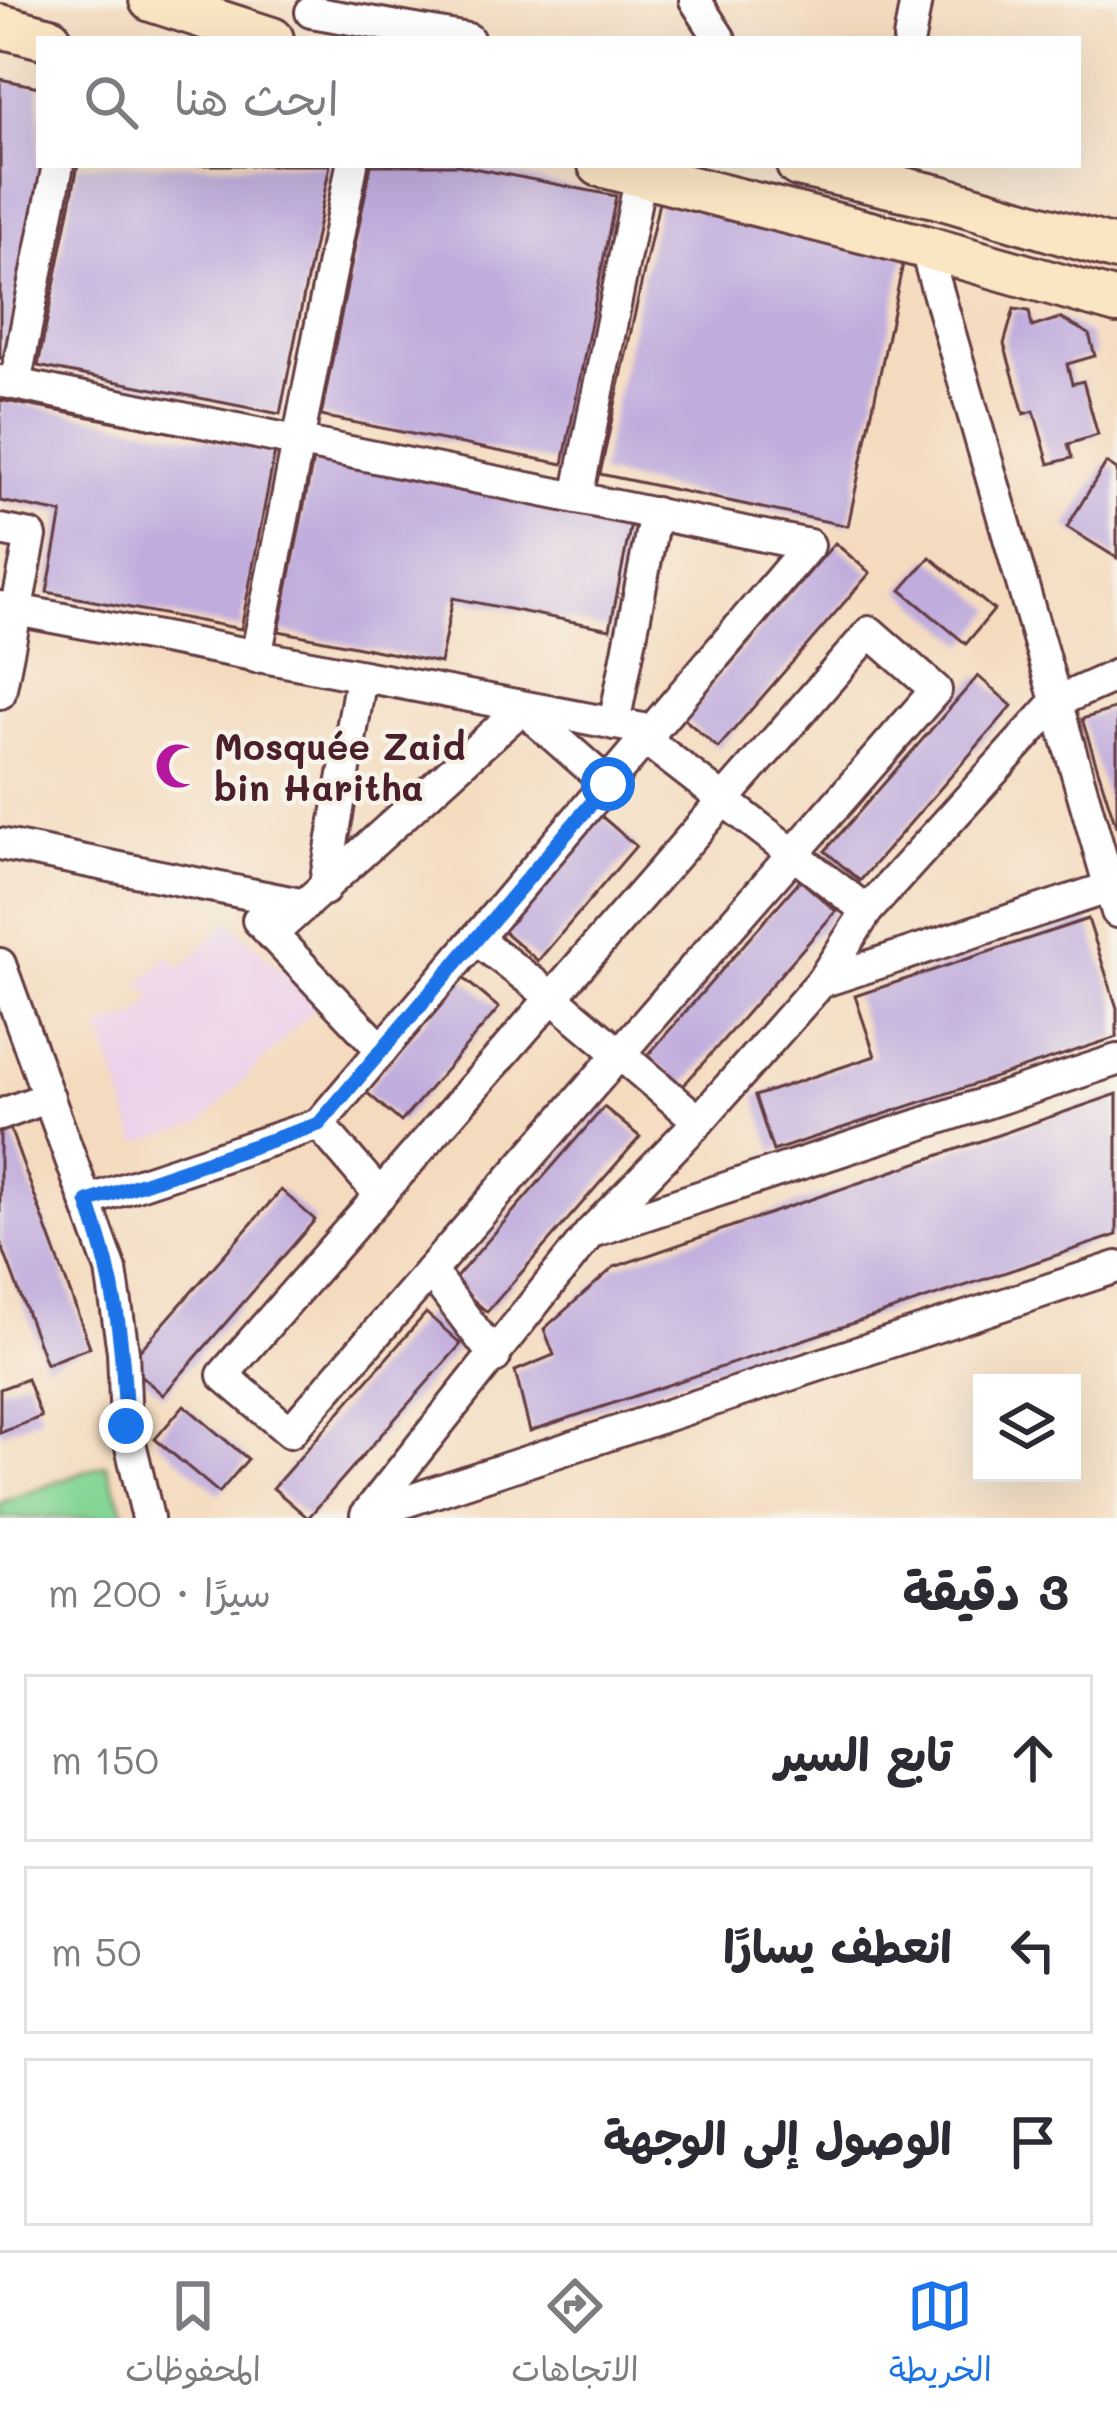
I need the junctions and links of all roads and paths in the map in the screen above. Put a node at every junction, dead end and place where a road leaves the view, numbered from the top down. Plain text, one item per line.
1 (151, 0) edge
2 (695, 0) edge
3 (916, 0) edge
4 (313, 17) edge
5 (0, 26) edge
6 (38, 36) edge
7 (263, 36) edge
8 (446, 36) edge
9 (718, 36) edge
10 (910, 36) edge
11 (57, 168) edge
12 (351, 168) edge
13 (816, 168) edge
14 (621, 169) edge
15 (925, 247) junction
16 (1117, 249) edge
17 (1117, 302) edge
18 (8, 382) edge
19 (298, 441) junction
20 (578, 498) junction
21 (655, 513) junction
22 (0, 530) edge
23 (8, 609) edge
24 (256, 657) junction
25 (1117, 675) edge
26 (361, 677) junction
27 (0, 693) edge
28 (1056, 702) junction
29 (522, 708) junction
30 (614, 724) junction
31 (650, 735) junction
32 (608, 784) junction
33 (724, 800) junction
34 (0, 844) edge
35 (794, 854) junction
36 (229, 888) junction
37 (1114, 894) edge
38 (315, 897) junction
39 (867, 911) junction
40 (272, 934) junction
41 (476, 939) junction
42 (0, 964) edge
43 (821, 982) junction
44 (552, 997) junction
45 (382, 1050) junction
46 (620, 1053) junction
47 (1117, 1060) edge
48 (49, 1097) junction
49 (0, 1115) edge
50 (699, 1121) junction
51 (319, 1124) junction
52 (380, 1195) junction
53 (88, 1202) junction
54 (590, 1233) junction
55 (1117, 1267) edge
56 (430, 1271) junction
57 (495, 1358) junction
58 (361, 1516) edge
59 (148, 1518) edge

1 - 7 main road
2 - 9 street
3 - 10 street
4 - 8 street
5 - 6 main road
11 - 18 street
12 - 19 street
13 - 16 main road
14 - 15 main road
14 - 20 street
15 - 17 main road
15 - 28 street
18 - 19 street
19 - 20 street
19 - 24 street
20 - 21 street
21 - 30 street
21 - 31 street
22 - 23 street
23 - 24 street
23 - 27 street
24 - 26 street
25 - 28 street
26 - 29 street
26 - 38 street
28 - 37 street
28 - 39 street
29 - 30 street
29 - 32 street
29 - 38 street
30 - 31 street
31 - 32 street
31 - 33 street
32 - 41 street
33 - 35 street
33 - 35 street
33 - 44 street
34 - 36 street
35 - 39 street
35 - 46 street
36 - 38 street
36 - 40 street
37 - 43 street
38 - 40 street
39 - 43 street
40 - 45 street
41 - 44 street
41 - 45 street
42 - 48 street
43 - 50 street
44 - 46 street
44 - 52 street
45 - 51 street
46 - 50 street
46 - 56 street
47 - 54 street
48 - 49 street
48 - 53 street
50 - 54 street
51 - 52 street
51 - 53 street
52 - 56 street
53 - 59 street
54 - 57 street
55 - 58 street
56 - 57 street
57 - 58 street

